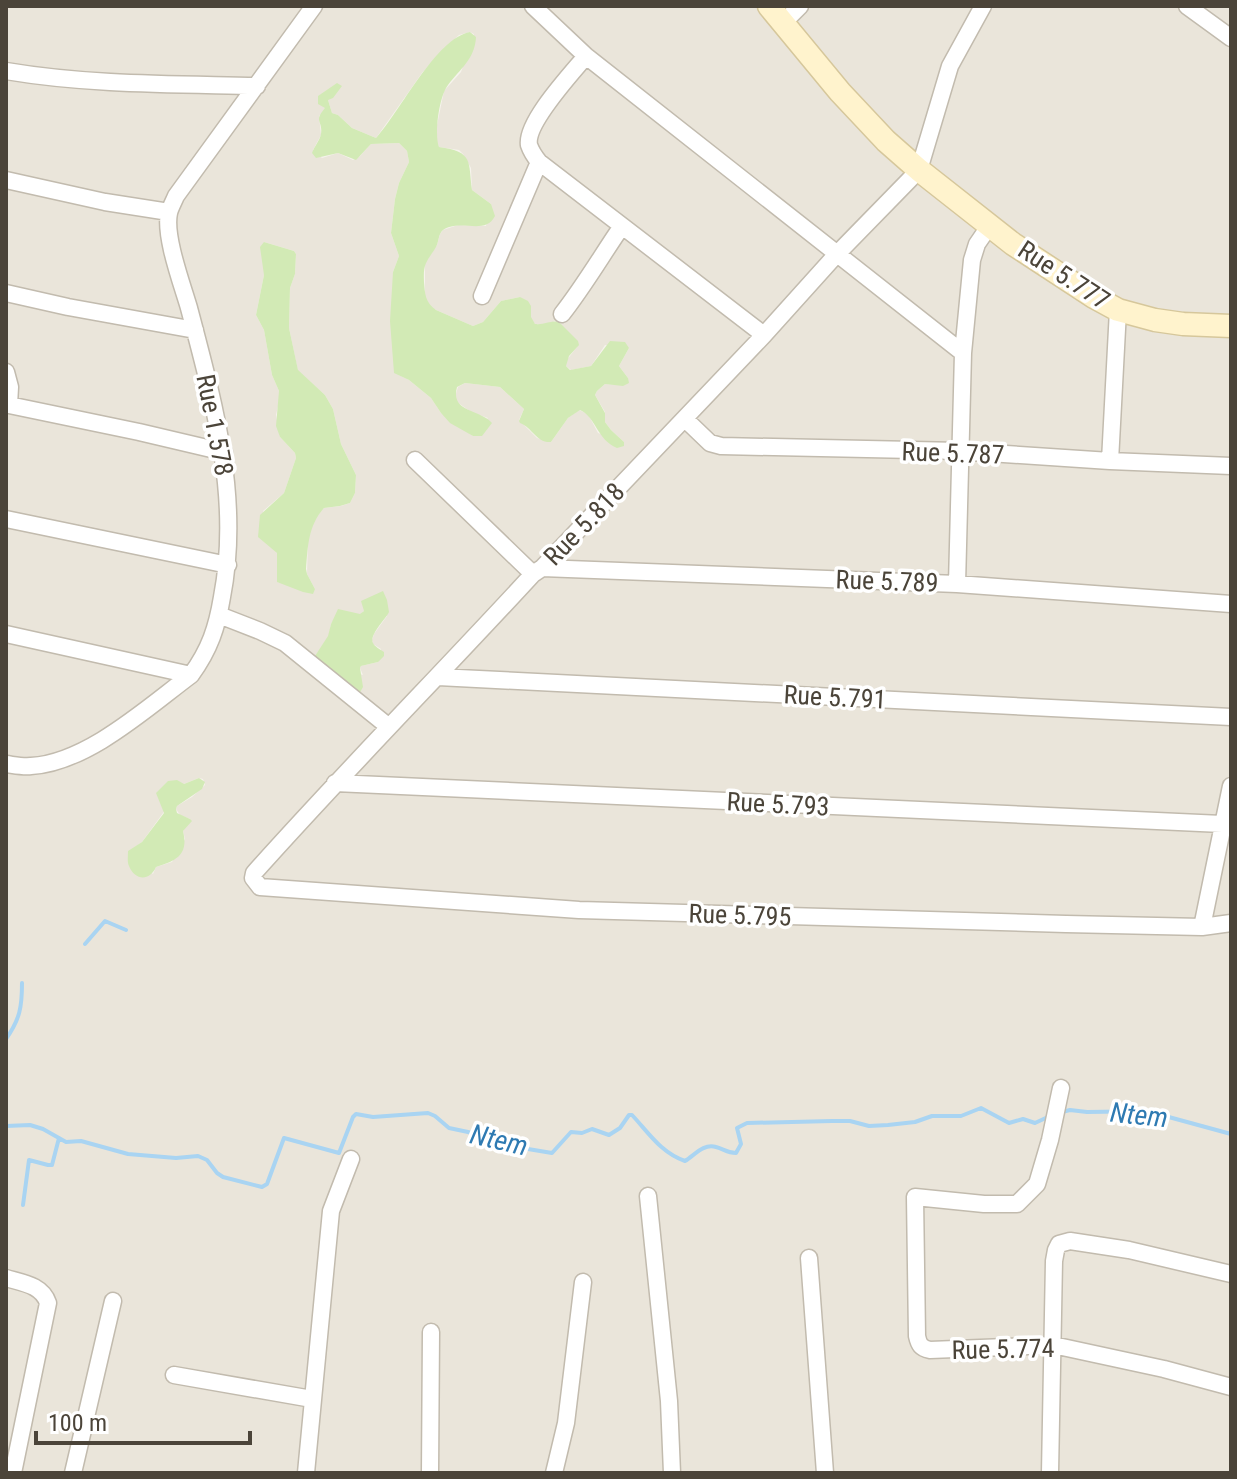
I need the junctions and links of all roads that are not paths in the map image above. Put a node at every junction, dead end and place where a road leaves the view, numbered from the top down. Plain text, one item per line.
1 (314, 6) edge
2 (533, 6) edge
3 (800, 6) edge
4 (983, 6) edge
5 (1190, 7) edge
6 (776, 14) edge
7 (1231, 38) edge
8 (586, 56) junction
9 (6, 71) edge
10 (257, 86) junction
11 (539, 162) junction
12 (919, 170) junction
13 (6, 180) edge
14 (169, 212) junction
15 (990, 225) junction
16 (622, 226) junction
17 (836, 255) junction
18 (6, 293) edge
19 (482, 296) dead end
20 (1118, 310) junction
21 (562, 314) dead end
22 (1231, 326) edge
23 (195, 330) junction
24 (764, 335) junction
25 (963, 353) junction
26 (6, 372) edge
27 (8, 406) edge
28 (685, 419) junction
29 (960, 451) junction
30 (224, 452) junction
31 (415, 460) dead end
32 (1110, 461) junction
33 (1231, 466) edge
34 (6, 519) edge
35 (228, 565) junction
36 (537, 571) junction
37 (957, 584) junction
38 (1231, 604) edge
39 (219, 615) junction
40 (6, 634) edge
41 (191, 675) junction
42 (438, 677) junction
43 (1231, 717) edge
44 (389, 727) junction
45 (6, 764) edge
46 (335, 783) junction
47 (1231, 786) edge
48 (1222, 824) junction
49 (253, 878) joint
50 (1231, 923) edge
51 (1202, 927) junction
52 (1061, 1088) dead end
53 (351, 1159) dead end
54 (648, 1196) dead end
55 (809, 1258) dead end
56 (1229, 1271) edge
57 (6, 1278) edge
58 (583, 1282) dead end
59 (113, 1301) dead end
60 (431, 1332) dead end
61 (1053, 1345) junction
62 (174, 1375) dead end
63 (1231, 1387) edge
64 (312, 1399) junction
65 (13, 1473) edge
66 (73, 1473) edge
67 (306, 1473) edge
68 (430, 1473) edge
69 (554, 1473) edge
70 (672, 1473) edge
71 (825, 1473) edge
72 (1050, 1473) edge

1 - 10 street
2 - 8 street
3 - 6 street
4 - 12 street
5 - 7 street
6 - 12 main road, Rue 5.777
8 - 11 street
8 - 17 street
9 - 10 street
10 - 14 street
11 - 16 street
11 - 19 street
12 - 15 main road, Rue 5.777
12 - 17 street, Rue 5.818
13 - 14 street
14 - 23 street, Rue 1.578
15 - 20 main road, Rue 5.777
15 - 25 street
16 - 21 street
16 - 24 street
17 - 24 street, Rue 5.818
17 - 25 street
18 - 23 street
20 - 22 main road, Rue 5.777
20 - 32 street
23 - 30 street, Rue 1.578
24 - 28 street, Rue 5.818
25 - 29 street
26 - 27 street
27 - 30 street
28 - 29 street, Rue 5.787
28 - 36 street, Rue 5.818
29 - 32 street, Rue 5.787
29 - 37 street
30 - 35 street, Rue 1.578
31 - 36 street
32 - 33 street, Rue 5.787
34 - 35 street
35 - 39 street, Rue 1.578
36 - 37 street, Rue 5.789
36 - 42 street, Rue 5.818
37 - 38 street, Rue 5.789
39 - 41 street, Rue 1.578
39 - 44 street
40 - 41 street
41 - 45 street, Rue 1.578
42 - 43 street, Rue 5.791
42 - 44 street, Rue 5.818
44 - 46 street, Rue 5.818
46 - 48 street, Rue 5.793
46 - 49 street, Rue 5.818
47 - 48 street
48 - 51 street
49 - 51 street, Rue 5.795
50 - 51 street, Rue 5.795
52 - 61 street, Rue 5.774
53 - 64 street
54 - 70 street
55 - 71 street
56 - 61 street
57 - 65 street
58 - 69 street
59 - 66 street
60 - 68 street
61 - 63 street, Rue 5.774
61 - 72 street
62 - 64 street
64 - 67 street

